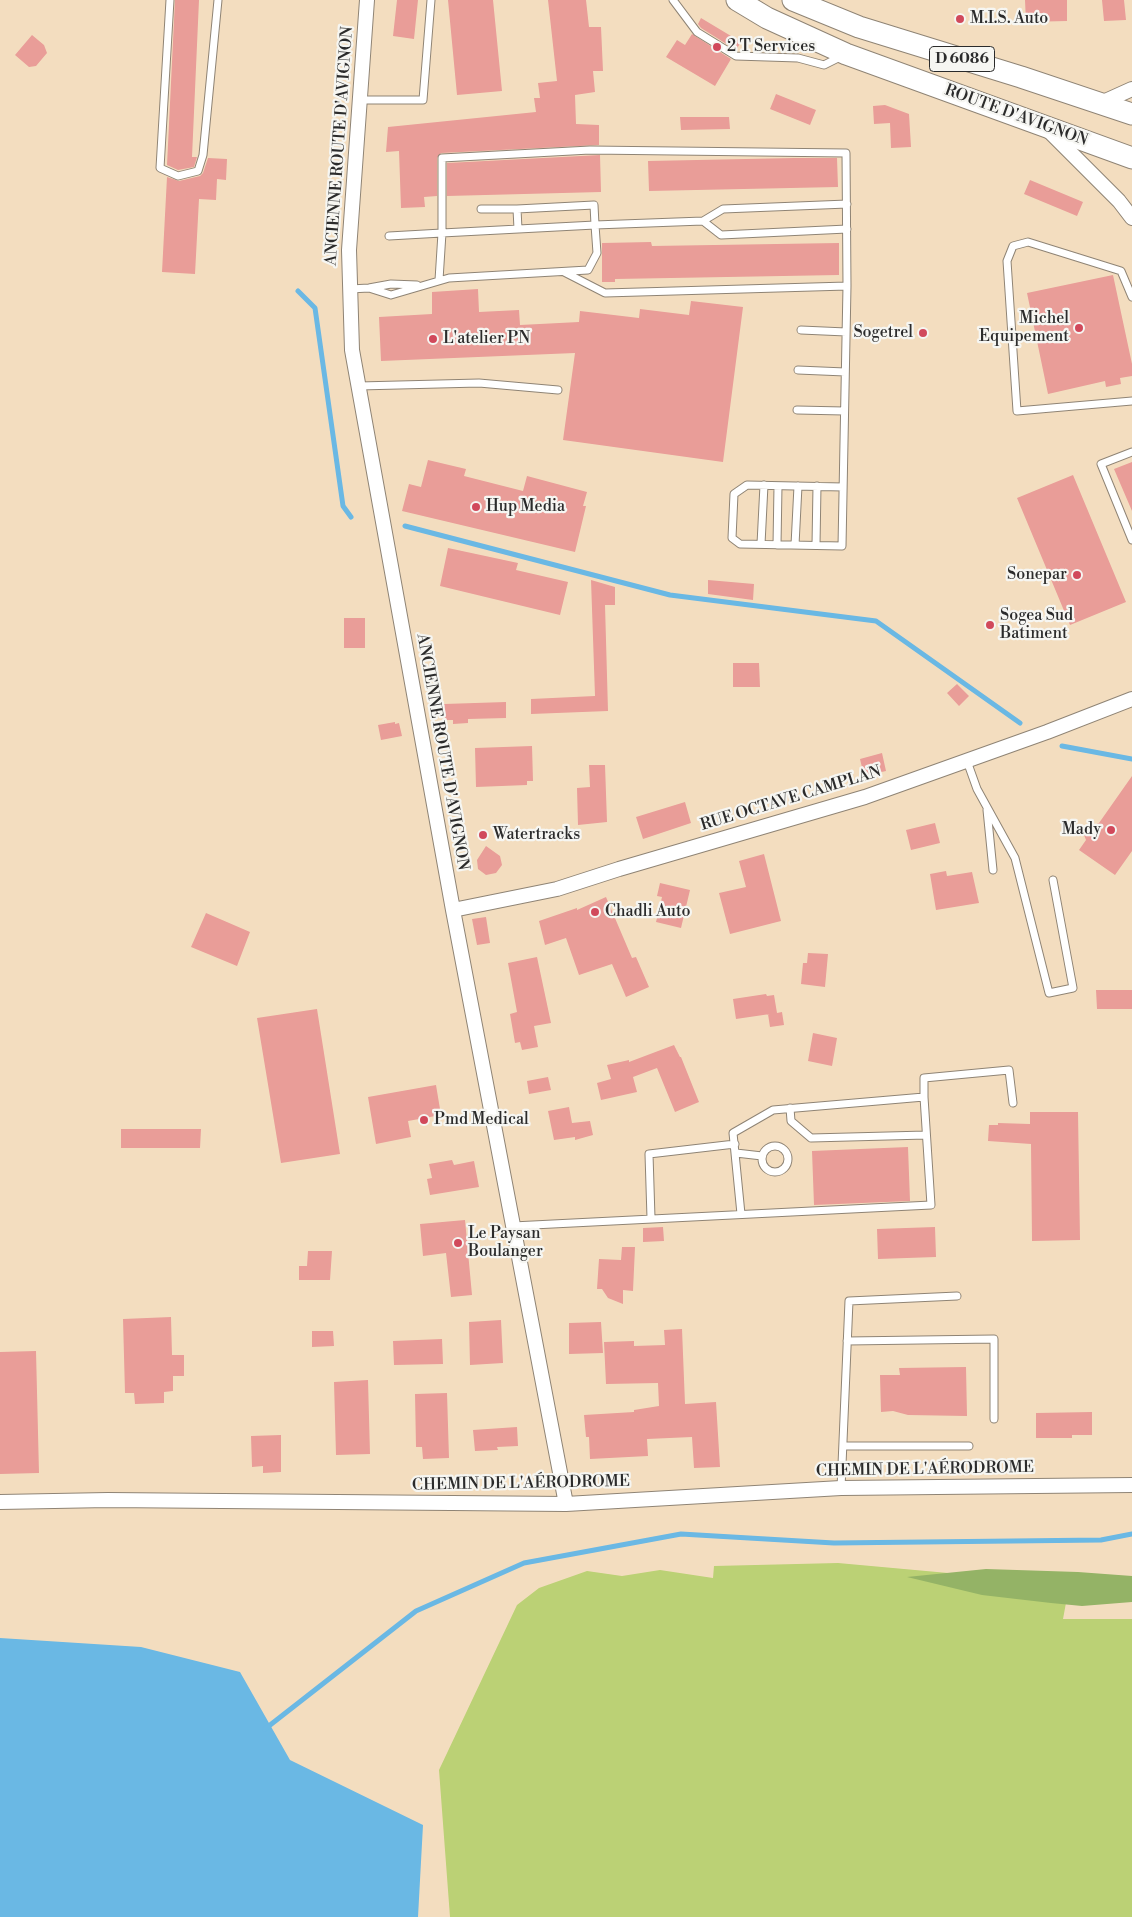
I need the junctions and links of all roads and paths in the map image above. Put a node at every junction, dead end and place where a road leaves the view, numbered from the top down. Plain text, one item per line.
1 (170, 0) edge
2 (218, 0) edge
3 (368, 0) edge
4 (431, 0) edge
5 (673, 0) edge
6 (737, 0) edge
7 (793, 0) edge
8 (846, 54) junction
9 (1132, 89) edge
10 (360, 100) junction
11 (1101, 104) junction
12 (1132, 114) edge
13 (1045, 127) junction
14 (1132, 158) edge
15 (847, 204) junction
16 (481, 209) dead end
17 (517, 209) junction
18 (1132, 218) edge
19 (703, 221) junction
20 (595, 225) junction
21 (518, 229) junction
22 (847, 230) junction
23 (442, 233) junction
24 (389, 236) dead end
25 (564, 272) junction
26 (439, 280) junction
27 (423, 286) junction
28 (848, 286) junction
29 (369, 288) junction
30 (350, 289) junction
31 (1132, 296) edge
32 (801, 330) dead end
33 (846, 332) junction
34 (798, 370) dead end
35 (845, 372) junction
36 (359, 386) junction
37 (558, 390) dead end
38 (1132, 402) edge
39 (797, 410) dead end
40 (844, 411) junction
41 (1132, 452) edge
42 (764, 485) junction
43 (778, 486) junction
44 (798, 486) junction
45 (817, 486) junction
46 (843, 487) junction
47 (1132, 540) edge
48 (761, 544) junction
49 (777, 545) junction
50 (795, 545) junction
51 (816, 545) junction
52 (1132, 699) edge
53 (967, 761) junction
54 (987, 807) junction
55 (993, 870) dead end
56 (1053, 880) dead end
57 (453, 910) junction
58 (924, 1098) junction
59 (1012, 1103) dead end
60 (790, 1108) junction
61 (926, 1135) junction
62 (734, 1144) junction
63 (736, 1153) junction
64 (762, 1156) dead end
65 (741, 1214) junction
66 (651, 1218) junction
67 (513, 1226) junction
68 (957, 1296) dead end
69 (847, 1341) junction
70 (994, 1419) dead end
71 (843, 1446) junction
72 (969, 1446) dead end
73 (1132, 1485) edge
74 (841, 1488) junction
75 (0, 1502) edge
76 (566, 1504) junction

1 - 2 lane
3 - 10 street, ANCIENNE ROUTE D'AVIGNON
4 - 10 lane
5 - 8 lane
6 - 8 main road, ROUTE D'AVIGNON / D 6086
7 - 11 main road, D 6086
8 - 13 main road, ROUTE D'AVIGNON / D 6086
9 - 11 street
10 - 30 street, ANCIENNE ROUTE D'AVIGNON
11 - 12 main road, D 6086
13 - 14 main road, ROUTE D'AVIGNON / D 6086
13 - 18 street
15 - 19 lane
15 - 22 lane
15 - 23 lane
16 - 17 lane
17 - 20 lane
17 - 21 lane
19 - 20 lane
19 - 22 lane
20 - 21 lane
20 - 25 lane
21 - 23 lane
22 - 28 lane
23 - 24 lane
23 - 26 lane
25 - 26 lane
25 - 28 lane
26 - 27 lane
27 - 29 lane
27 - 29 lane
28 - 33 lane
29 - 30 lane
30 - 36 street, ANCIENNE ROUTE D'AVIGNON
31 - 38 lane
32 - 33 lane
33 - 35 lane
34 - 35 lane
35 - 40 lane
36 - 37 lane
36 - 57 street, ANCIENNE ROUTE D'AVIGNON
39 - 40 lane
40 - 46 lane
41 - 47 lane
42 - 43 lane
42 - 48 lane
42 - 48 lane
43 - 44 lane
43 - 49 lane
44 - 45 lane
44 - 50 lane
45 - 46 lane
45 - 51 lane
46 - 51 lane
48 - 49 lane
49 - 50 lane
50 - 51 lane
52 - 53 street, RUE OCTAVE CAMPLAN
53 - 54 lane
53 - 57 street, RUE OCTAVE CAMPLAN
54 - 55 lane
54 - 56 lane
57 - 67 street, ANCIENNE ROUTE D'AVIGNON
58 - 59 lane
58 - 60 lane
58 - 61 lane
60 - 61 lane
60 - 62 lane
61 - 65 lane
62 - 63 lane
62 - 66 lane
63 - 64 lane
63 - 65 lane
65 - 66 lane
66 - 67 lane
67 - 76 street, ANCIENNE ROUTE D'AVIGNON
68 - 69 lane
69 - 70 lane
69 - 71 lane
71 - 72 lane
71 - 74 lane
73 - 74 street, CHEMIN DE L'AÉRODROME
74 - 76 street, CHEMIN DE L'AÉRODROME
75 - 76 street, CHEMIN DE L'AÉRODROME

